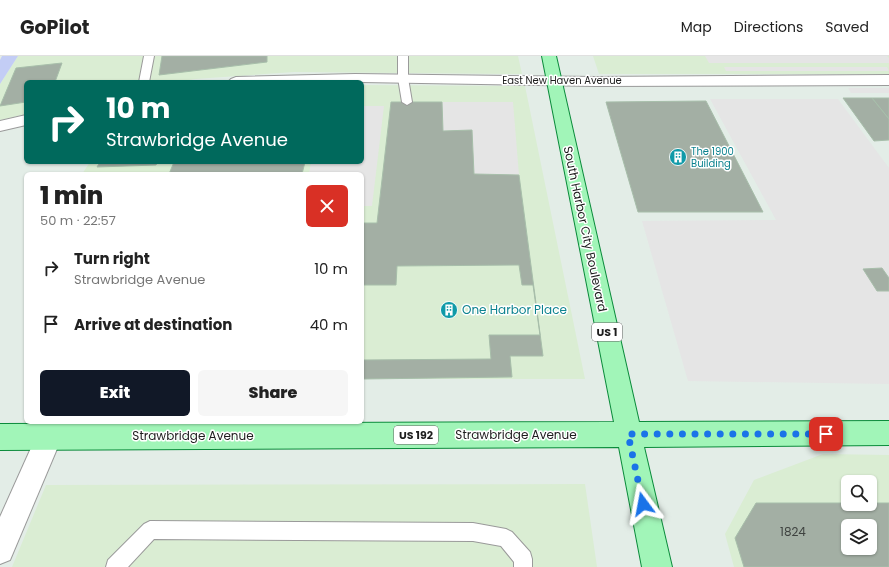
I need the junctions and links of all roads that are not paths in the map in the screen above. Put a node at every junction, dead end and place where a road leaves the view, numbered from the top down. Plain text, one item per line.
1 (149, 56) edge
2 (403, 56) edge
3 (549, 56) edge
4 (404, 78) junction
5 (144, 80) edge
6 (264, 80) edge
7 (889, 80) edge
8 (554, 81) junction
9 (407, 102) dead end
10 (24, 120) edge
11 (0, 126) edge
12 (251, 429) edge
13 (313, 429) edge
14 (889, 433) edge
15 (628, 434) junction
16 (0, 437) edge
17 (49, 437) junction
18 (0, 550) edge
19 (115, 567) edge
20 (523, 567) edge
21 (657, 567) edge

1 - 5 lane
2 - 4 lane
3 - 8 main road, South Harbor City Boulevard / US 1
4 - 6 street, East New Haven Avenue
4 - 8 street, East New Haven Avenue
4 - 9 lane
7 - 8 street, East New Haven Avenue
8 - 15 main road, South Harbor City Boulevard / US 1
10 - 11 street
12 - 13 main road, Strawbridge Avenue / US 192
12 - 17 main road, Strawbridge Avenue / US 192
13 - 15 main road, Strawbridge Avenue / US 192
14 - 15 main road, Strawbridge Avenue / US 192
15 - 21 main road, South Harbor City Boulevard / US 1
16 - 17 main road, Strawbridge Avenue / US 192
17 - 18 street
19 - 20 lane

